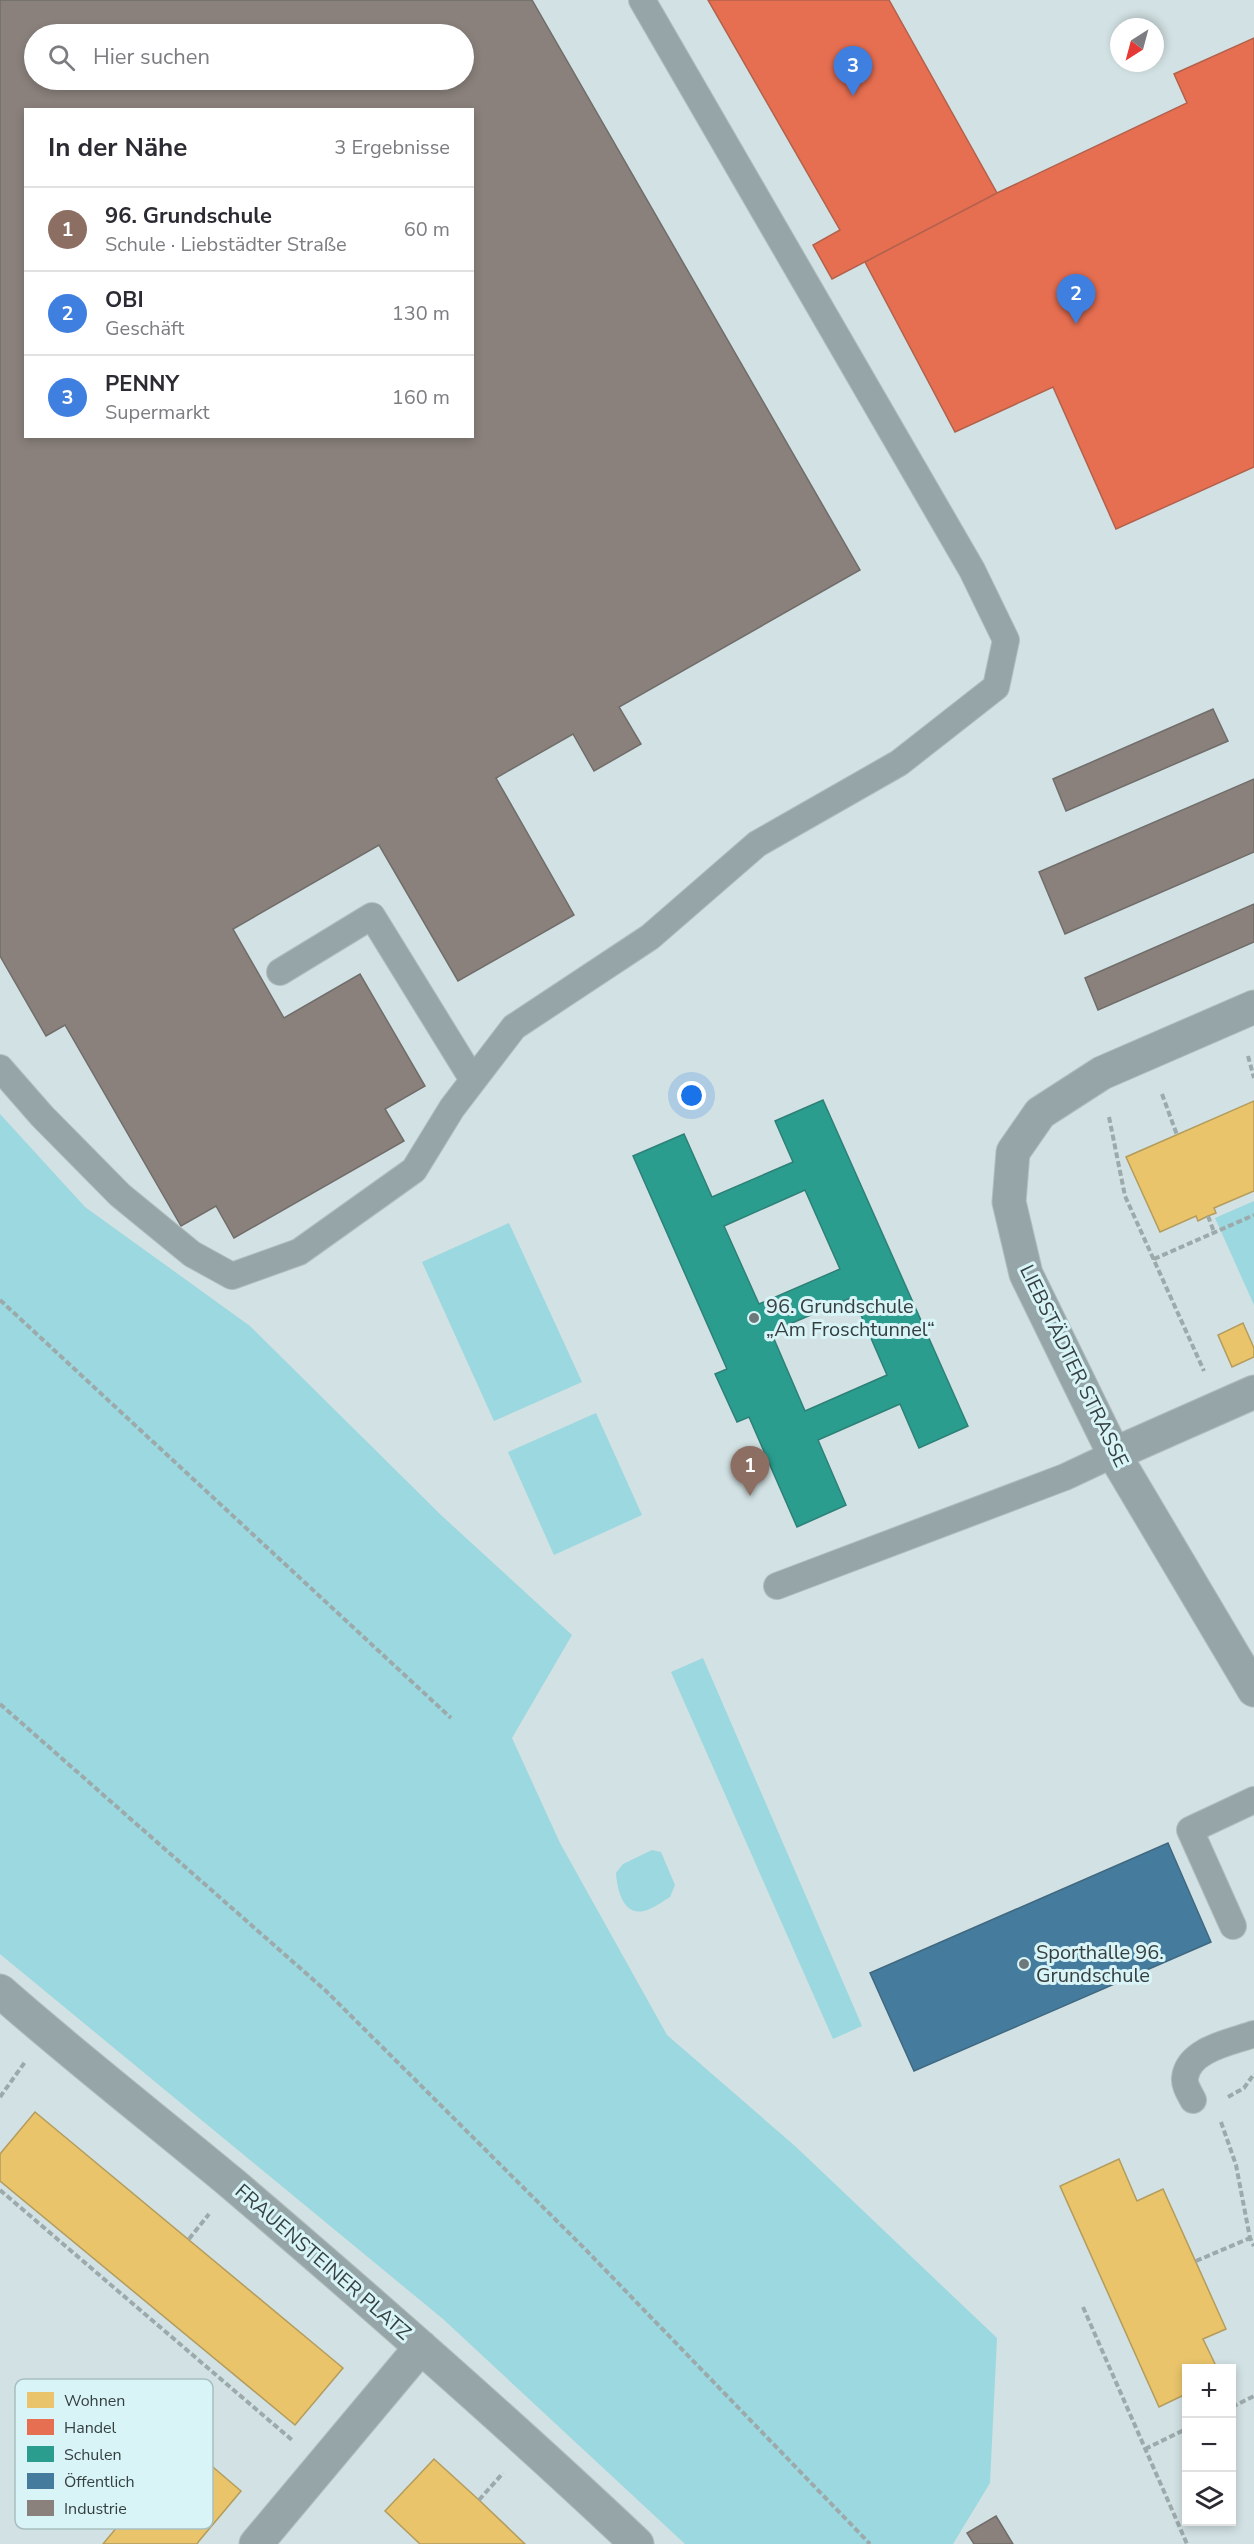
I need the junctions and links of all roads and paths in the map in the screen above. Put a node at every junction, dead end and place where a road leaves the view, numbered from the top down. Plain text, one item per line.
1 (642, 0) edge
2 (280, 972) dead end
3 (1254, 1007) edge
4 (1248, 1056) dead end
5 (0, 1068) edge
6 (1254, 1078) edge
7 (473, 1080) junction
8 (1162, 1094) dead end
9 (1109, 1117) dead end
10 (1177, 1135) dead end
11 (1254, 1215) edge
12 (1208, 1216) dead end
13 (1214, 1232) junction
14 (1154, 1259) junction
15 (0, 1300) edge
16 (1254, 1392) edge
17 (1220, 1407) junction
18 (1114, 1454) junction
19 (777, 1586) dead end
20 (1254, 1690) edge
21 (0, 1704) edge
22 (451, 1718) dead end
23 (1254, 1800) edge
24 (1233, 1926) dead end
25 (0, 1991) edge
26 (1254, 2034) edge
27 (1254, 2074) edge
28 (1224, 2099) dead end
29 (1193, 2100) dead end
30 (1218, 2114) dead end
31 (0, 2190) edge
32 (1250, 2238) junction
33 (1254, 2246) edge
34 (1196, 2261) dead end
35 (1083, 2307) dead end
36 (421, 2347) junction
37 (1254, 2396) edge
38 (1236, 2405) edge
39 (1182, 2431) edge
40 (1145, 2449) junction
41 (322, 2465) junction
42 (256, 2544) edge
43 (637, 2544) edge
44 (870, 2544) edge
45 (1187, 2544) edge

1 - 7 lane
2 - 7 lane
3 - 18 street, LIEBSTÄDTER STRASSE
4 - 6 path
5 - 7 lane
8 - 10 path
9 - 14 path
11 - 13 path
12 - 13 path
13 - 14 path
14 - 17 path
15 - 22 path
16 - 17 street
17 - 18 street
18 - 19 lane
18 - 20 street, LIEBSTÄDTER STRASSE
21 - 44 path
23 - 24 lane
25 - 36 street, FRAUENSTEINER PLATZ
26 - 29 lane
27 - 28 path
30 - 32 path
31 - 41 path
32 - 33 path
32 - 34 path
35 - 40 path
36 - 41 street
36 - 43 street, FRAUENSTEINER PLATZ
37 - 38 path
39 - 40 path
40 - 45 path
41 - 42 street

